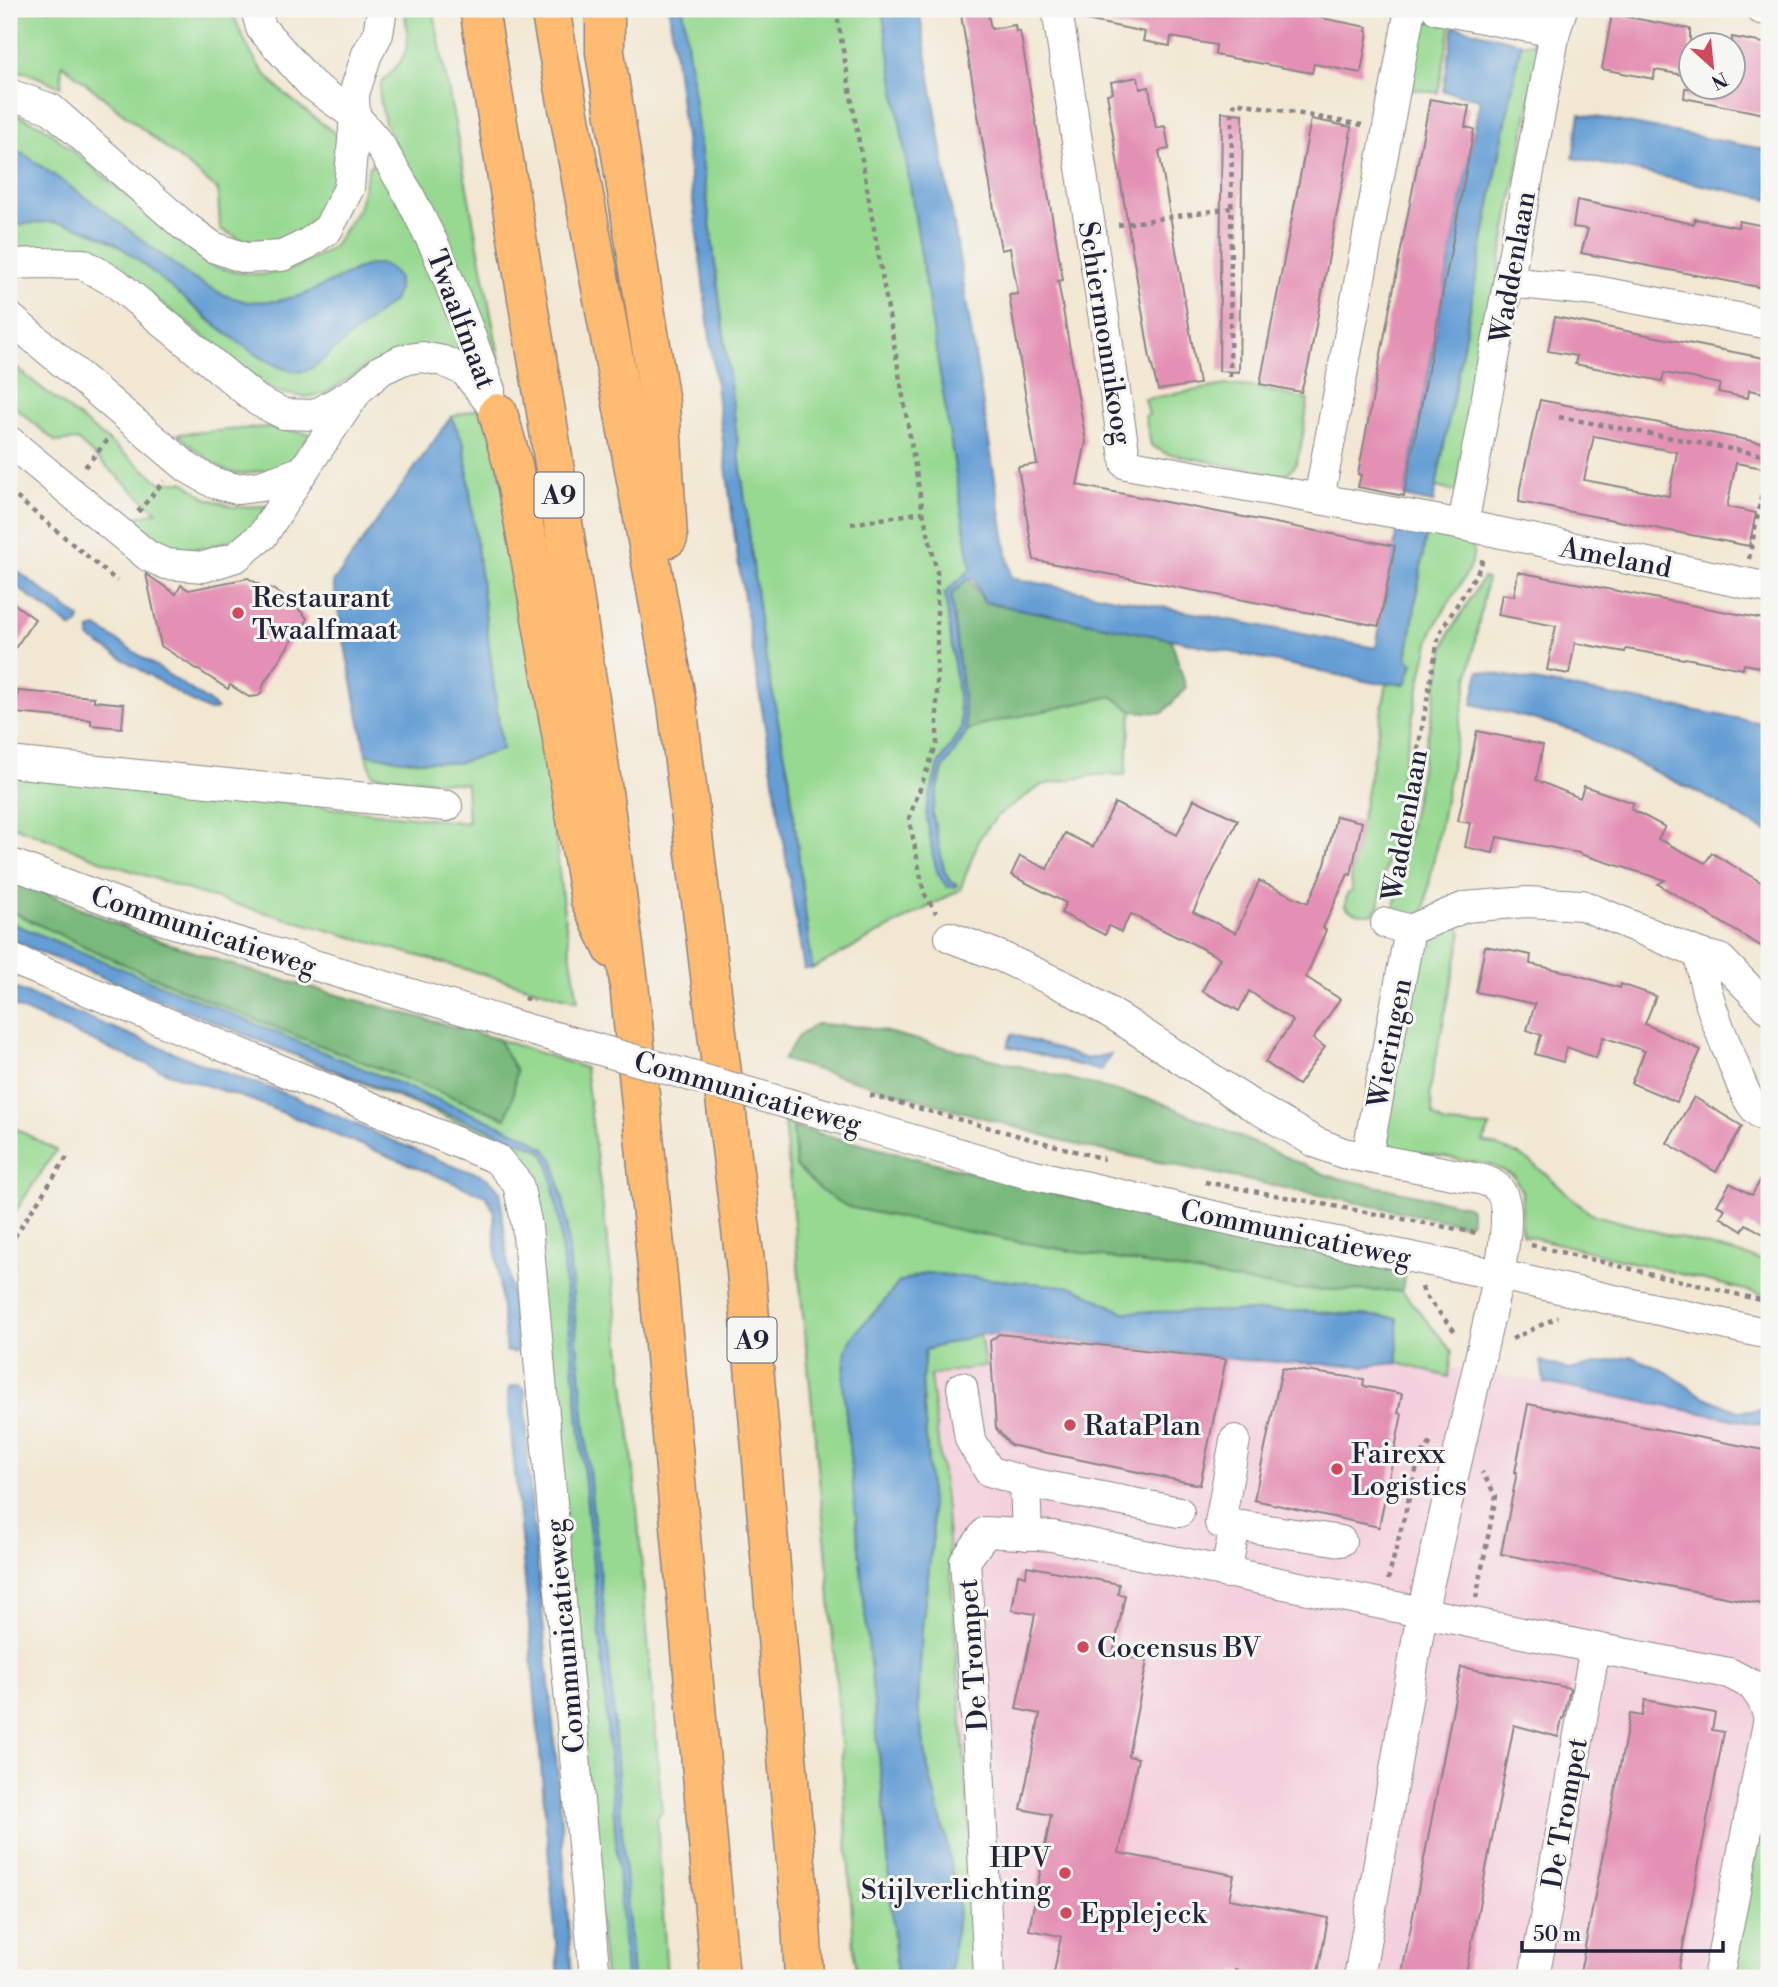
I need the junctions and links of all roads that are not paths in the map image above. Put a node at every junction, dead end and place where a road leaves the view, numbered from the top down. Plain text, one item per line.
1 (256, 9) edge
2 (383, 9) edge
3 (479, 9) edge
4 (550, 9) edge
5 (606, 9) edge
6 (1057, 9) edge
7 (1410, 9) edge
8 (1437, 9) edge
9 (1761, 9) edge
10 (1769, 10) edge
11 (1558, 20) edge
12 (9, 94) edge
13 (355, 116) junction
14 (9, 264) edge
15 (1509, 282) junction
16 (9, 317) edge
17 (1769, 324) edge
18 (358, 390) junction
19 (498, 413) junction
20 (9, 441) edge
21 (303, 471) junction
22 (1319, 499) junction
23 (1475, 528) junction
24 (1757, 586) edge
25 (677, 704) junction
26 (9, 762) edge
27 (447, 806) dead end
28 (9, 863) edge
29 (950, 937) road end
30 (1700, 954) junction
31 (9, 958) edge
32 (629, 983) junction
33 (1769, 1009) edge
34 (1769, 1118) edge
35 (1367, 1156) junction
36 (1499, 1275) junction
37 (1769, 1334) edge
38 (962, 1387) dead end
39 (1235, 1440) dead end
40 (1025, 1482) junction
41 (1179, 1512) dead end
42 (1235, 1525) junction
43 (1027, 1535) junction
44 (1341, 1541) dead end
45 (1226, 1573) junction
46 (1422, 1613) junction
47 (1595, 1648) junction
48 (1760, 1682) edge
49 (1769, 1717) edge
50 (595, 1978) edge
51 (719, 1978) edge
52 (804, 1978) edge
53 (989, 1978) edge
54 (1359, 1978) edge
55 (1534, 1978) edge
56 (1718, 1978) edge

1 - 13 street, Twaalfmaat / A9
2 - 13 street
3 - 32 highway, A9
4 - 25 highway, A9
5 - 25 highway, A9
6 - 22 street, Schiermonnikoog
7 - 22 street
8 - 11 street
9 - 10 street
11 - 15 street, Waddenlaan
12 - 13 street
13 - 19 street, Twaalfmaat / A9
14 - 18 street, Twaalfmaat / A9
15 - 17 street
15 - 23 street, Waddenlaan
16 - 21 street
18 - 19 street, Twaalfmaat / A9
18 - 21 street, Twaalfmaat / A9
19 - 32 highway, A9
20 - 21 street, Twaalfmaat / A9
22 - 23 street, Schiermonnikoog
23 - 24 street, Ameland
25 - 52 highway, A9
26 - 27 street
28 - 36 street, Communicatieweg, bridge
29 - 35 street
30 - 33 street
30 - 34 street
30 - 35 street, Wieringen
31 - 50 street, Communicatieweg
32 - 51 highway, A9
35 - 36 street
36 - 37 street, Communicatieweg
36 - 46 street
38 - 40 street
39 - 42 street
40 - 41 street
40 - 43 street
42 - 44 street
42 - 45 street
43 - 45 street, De Trompet
43 - 53 street, De Trompet
45 - 46 street, De Trompet
46 - 47 street, De Trompet
46 - 54 street
47 - 48 street, De Trompet
47 - 55 street, De Trompet
48 - 49 street, De Trompet
49 - 56 street, De Trompet

